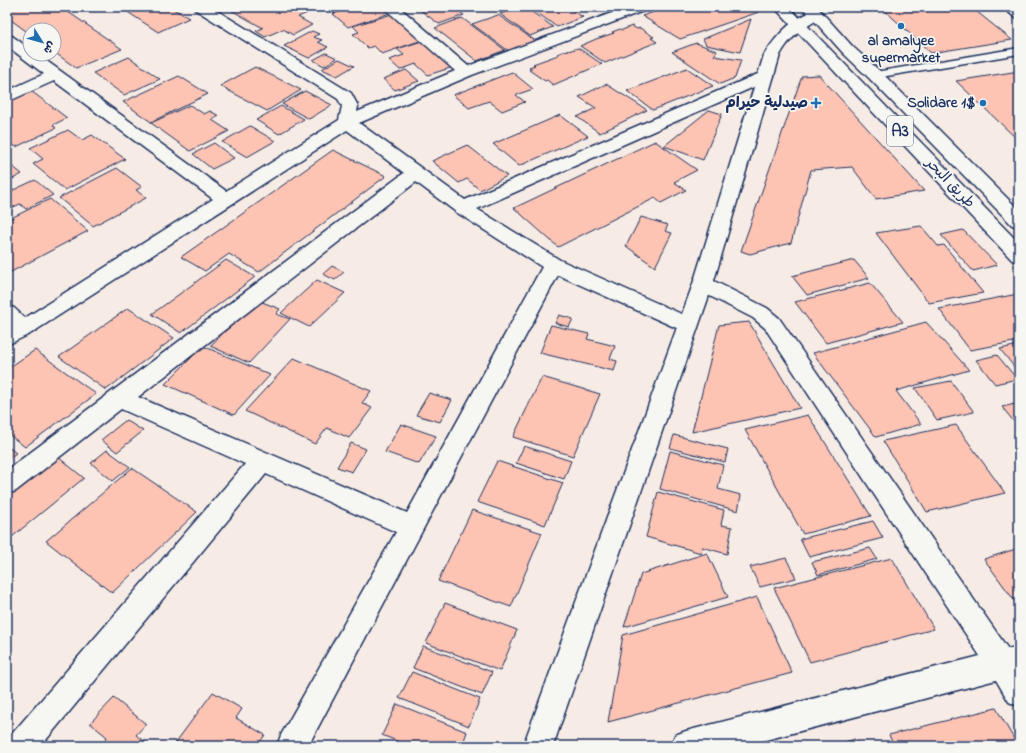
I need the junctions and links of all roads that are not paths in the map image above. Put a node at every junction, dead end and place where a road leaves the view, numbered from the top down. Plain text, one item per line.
1 (201, 7) edge
2 (390, 7) edge
3 (641, 7) edge
4 (781, 7) edge
5 (1007, 7) edge
6 (808, 15) edge
7 (1019, 16) edge
8 (7, 39) edge
9 (1019, 51) edge
10 (466, 72) junction
11 (55, 75) junction
12 (875, 75) junction
13 (766, 76) junction
14 (7, 97) edge
15 (347, 122) junction
16 (416, 173) junction
17 (226, 200) junction
18 (463, 208) junction
19 (1019, 221) edge
20 (1019, 255) edge
21 (553, 265) junction
22 (703, 284) junction
23 (7, 313) edge
24 (688, 325) junction
25 (15, 333) edge
26 (120, 399) junction
27 (261, 462) junction
28 (7, 484) edge
29 (412, 527) junction
30 (1011, 663) edge
31 (1019, 692) edge
32 (22, 746) edge
33 (292, 746) edge
34 (538, 746) edge
35 (686, 746) edge

1 - 15 main road
2 - 10 main road
3 - 10 main road
4 - 6 main road, طريق البحر / A3
5 - 7 lane
6 - 12 main road, طريق البحر / A3
6 - 13 main road
6 - 20 main road, طريق البحر / A3
8 - 11 main road
9 - 12 lane
10 - 15 main road
11 - 14 main road
11 - 17 main road
12 - 19 main road, طريق البحر / A3
13 - 18 main road
13 - 22 main road
15 - 16 main road
15 - 17 main road
16 - 18 main road
16 - 26 main road
17 - 25 main road
18 - 21 main road
21 - 24 main road
21 - 29 main road
22 - 24 main road
22 - 30 main road
23 - 25 main road
24 - 34 main road
26 - 27 main road
26 - 28 main road
27 - 29 main road
27 - 32 main road
29 - 33 main road
30 - 31 main road
30 - 35 main road

